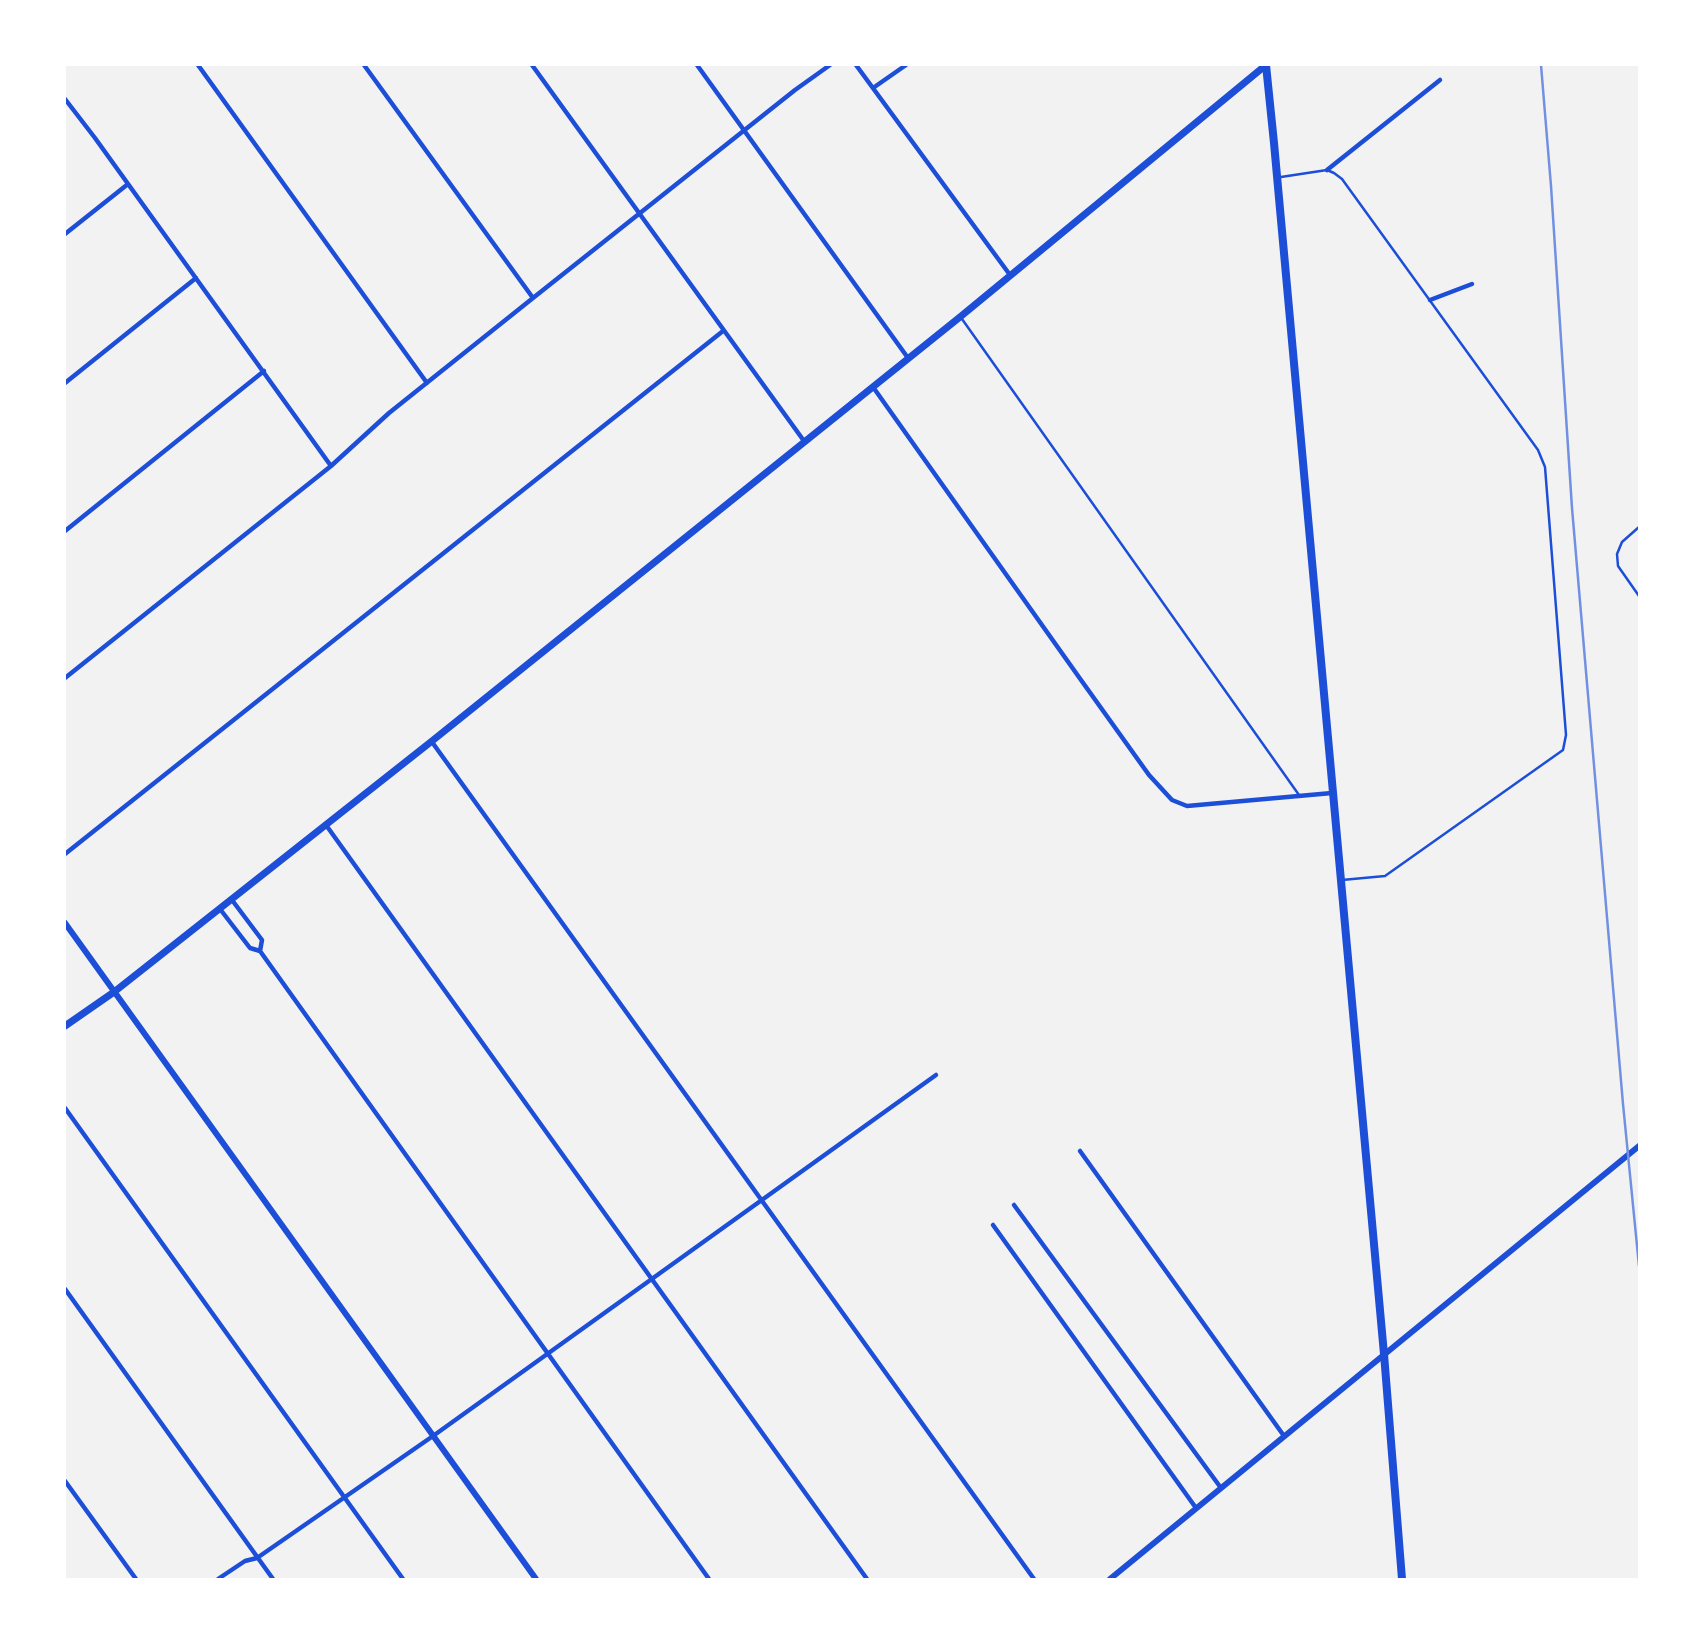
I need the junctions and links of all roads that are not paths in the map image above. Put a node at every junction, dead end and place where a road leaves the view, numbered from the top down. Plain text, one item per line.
1 (198, 65) edge
2 (364, 65) edge
3 (531, 65) edge
4 (696, 65) edge
5 (830, 65) edge
6 (856, 65) edge
7 (906, 65) edge
8 (1266, 65) edge
9 (1440, 80) dead end
10 (873, 88) junction
11 (65, 99) edge
12 (744, 131) junction
13 (1327, 170) junction
14 (1277, 177) junction
15 (128, 184) junction
16 (639, 213) junction
17 (65, 234) edge
18 (1010, 275) junction
19 (196, 278) junction
20 (1472, 284) dead end
21 (533, 298) junction
22 (1430, 300) junction
23 (960, 317) junction
24 (723, 331) junction
25 (908, 358) junction
26 (264, 371) junction
27 (65, 383) edge
28 (427, 383) junction
29 (873, 387) junction
30 (804, 441) junction
31 (331, 466) junction
32 (1639, 527) edge
33 (65, 531) edge
34 (1639, 596) edge
35 (65, 678) edge
36 (432, 741) junction
37 (1332, 793) junction
38 (1299, 795) junction
39 (326, 825) junction
40 (65, 854) edge
41 (1340, 880) junction
42 (232, 900) junction
43 (220, 908) junction
44 (65, 923) edge
45 (260, 951) junction
46 (114, 992) junction
47 (65, 1026) edge
48 (936, 1075) dead end
49 (65, 1108) edge
50 (1639, 1146) edge
51 (1080, 1151) dead end
52 (762, 1199) junction
53 (1014, 1205) dead end
54 (993, 1225) dead end
55 (651, 1279) junction
56 (65, 1289) edge
57 (548, 1354) junction
58 (1384, 1354) junction
59 (433, 1436) junction
60 (1284, 1437) junction
61 (65, 1481) edge
62 (1221, 1489) junction
63 (344, 1497) junction
64 (1197, 1509) junction
65 (257, 1558) junction
66 (136, 1579) edge
67 (218, 1579) edge
68 (273, 1579) edge
69 (403, 1579) edge
70 (536, 1579) edge
71 (709, 1579) edge
72 (867, 1579) edge
73 (1034, 1579) edge
74 (1110, 1579) edge
75 (1402, 1579) edge

1 - 28 street
2 - 21 street
3 - 16 street
4 - 12 street
5 - 12 street
6 - 10 street
7 - 10 street
8 - 14 main road
8 - 18 main road
9 - 13 street
10 - 18 street
11 - 15 street
12 - 16 street
12 - 25 street
13 - 14 lane
13 - 22 lane
14 - 37 main road
15 - 17 street
15 - 19 street
16 - 21 street
16 - 24 street
18 - 23 main road
19 - 26 street
19 - 27 street
20 - 22 street
21 - 28 street
22 - 41 lane
23 - 25 main road
23 - 38 lane
24 - 30 street
24 - 40 street
25 - 29 main road
26 - 31 street
26 - 33 street
28 - 31 street
29 - 30 main road
29 - 38 street
30 - 36 main road
31 - 35 street
32 - 34 lane
36 - 39 main road
36 - 52 street
37 - 38 street
37 - 41 main road
39 - 42 main road
39 - 55 street
41 - 58 main road
42 - 43 main road
42 - 45 street
43 - 45 street
43 - 46 main road
44 - 46 street
45 - 57 street
46 - 47 main road
46 - 59 street
48 - 52 street
49 - 63 street
50 - 58 street
51 - 60 street
52 - 55 street
52 - 73 street
53 - 62 street
54 - 64 street
55 - 57 street
55 - 72 street
56 - 65 street
57 - 59 street
57 - 71 street
58 - 60 street
58 - 75 main road
59 - 63 street
59 - 70 street
60 - 62 street
61 - 66 street
62 - 64 street
63 - 65 street
63 - 69 street
64 - 74 street
65 - 67 street
65 - 68 street

